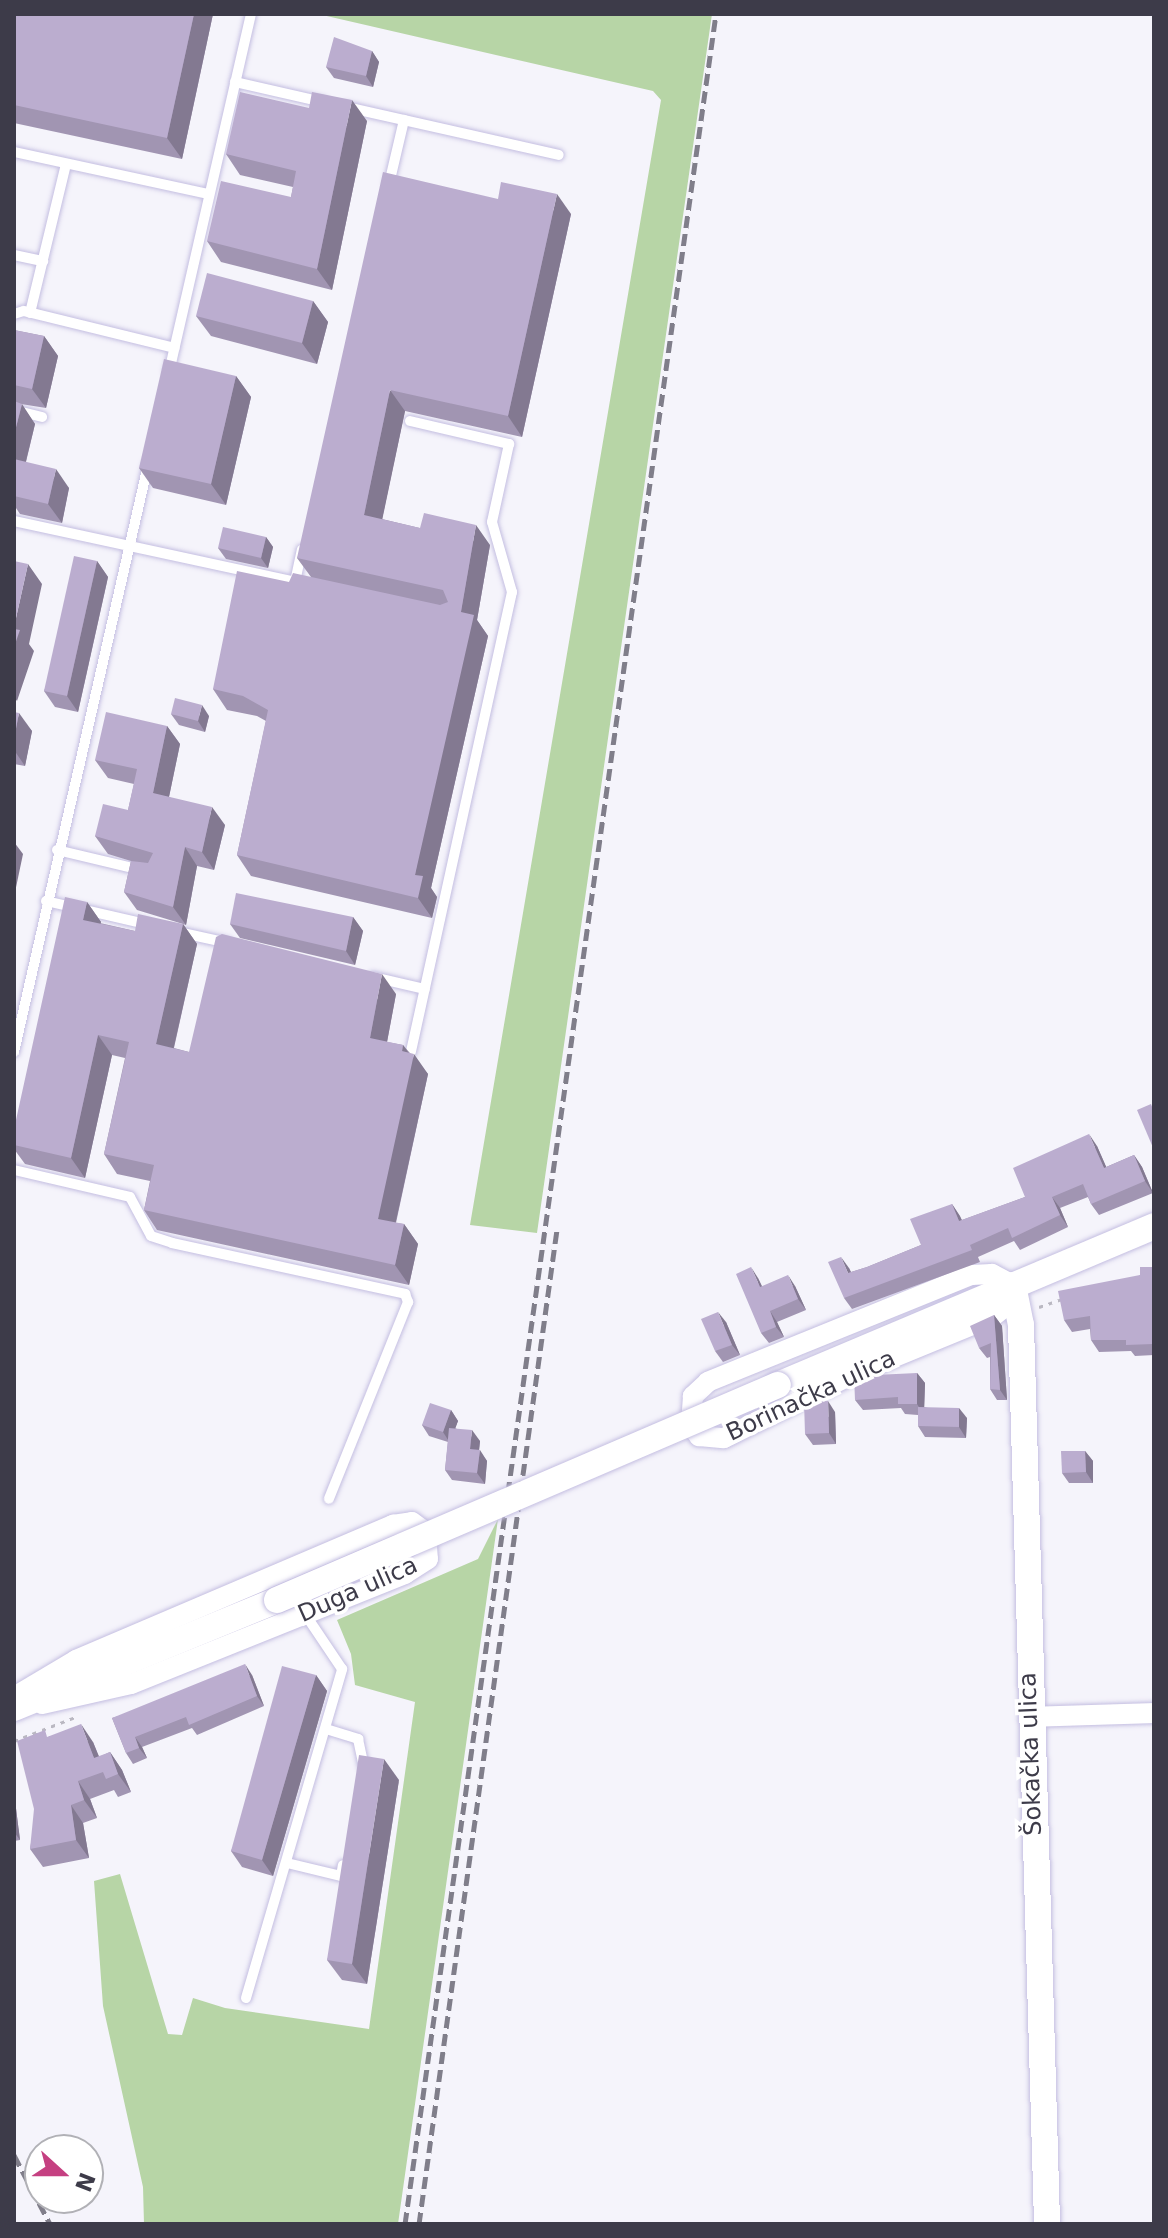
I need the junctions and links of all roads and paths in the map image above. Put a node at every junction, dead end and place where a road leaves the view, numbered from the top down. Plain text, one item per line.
1 (251, 14) edge
2 (235, 82) junction
3 (404, 120) junction
4 (14, 152) edge
5 (559, 155) dead end
6 (66, 164) junction
7 (209, 194) junction
8 (386, 197) edge
9 (14, 255) edge
10 (43, 261) junction
11 (30, 313) junction
12 (14, 314) edge
13 (175, 348) junction
14 (164, 393) edge
15 (14, 410) edge
16 (42, 417) dead end
17 (410, 421) dead end
18 (150, 454) edge
19 (14, 521) edge
20 (306, 536) edge
21 (130, 545) junction
22 (295, 582) junction
23 (309, 585) edge
24 (57, 850) junction
25 (158, 874) edge
26 (46, 901) junction
27 (152, 926) edge
28 (168, 929) edge
29 (243, 947) edge
30 (365, 975) edge
31 (425, 989) junction
32 (14, 1052) edge
33 (411, 1052) edge
34 (14, 1170) edge
35 (1154, 1226) edge
36 (1015, 1292) junction
37 (329, 1499) dead end
38 (277, 1600) joint
39 (305, 1614) junction
40 (14, 1697) edge
41 (14, 1708) edge
42 (1154, 1713) edge
43 (1029, 1717) junction
44 (326, 1729) junction
45 (361, 1778) edge
46 (347, 1848) edge
47 (287, 1863) junction
48 (246, 1998) dead end
49 (1047, 2224) edge

1 - 2 lane
2 - 3 lane
2 - 7 lane
3 - 5 lane
3 - 8 lane
4 - 6 lane
6 - 7 lane
6 - 10 lane
7 - 13 lane
9 - 10 lane
10 - 11 lane
11 - 12 lane
11 - 13 lane
13 - 14 lane
15 - 16 lane
17 - 31 lane
18 - 21 lane
19 - 21 lane
20 - 22 lane
21 - 22 lane
21 - 24 lane
22 - 23 lane
24 - 25 lane
24 - 26 lane
26 - 27 lane
26 - 32 lane
28 - 29 lane
30 - 31 lane
31 - 33 lane
34 - 37 lane
35 - 36 street, Borinačka ulica
36 - 36 street, Borinačka ulica
36 - 38 street, Borinačka ulica, bridge
36 - 43 street, Šokačka ulica
38 - 41 street, Duga ulica
39 - 40 street, Duga ulica
39 - 41 street, Duga ulica
39 - 44 lane
42 - 43 street
43 - 49 street, Šokačka ulica
44 - 45 lane
44 - 47 lane
46 - 47 lane
47 - 48 lane

